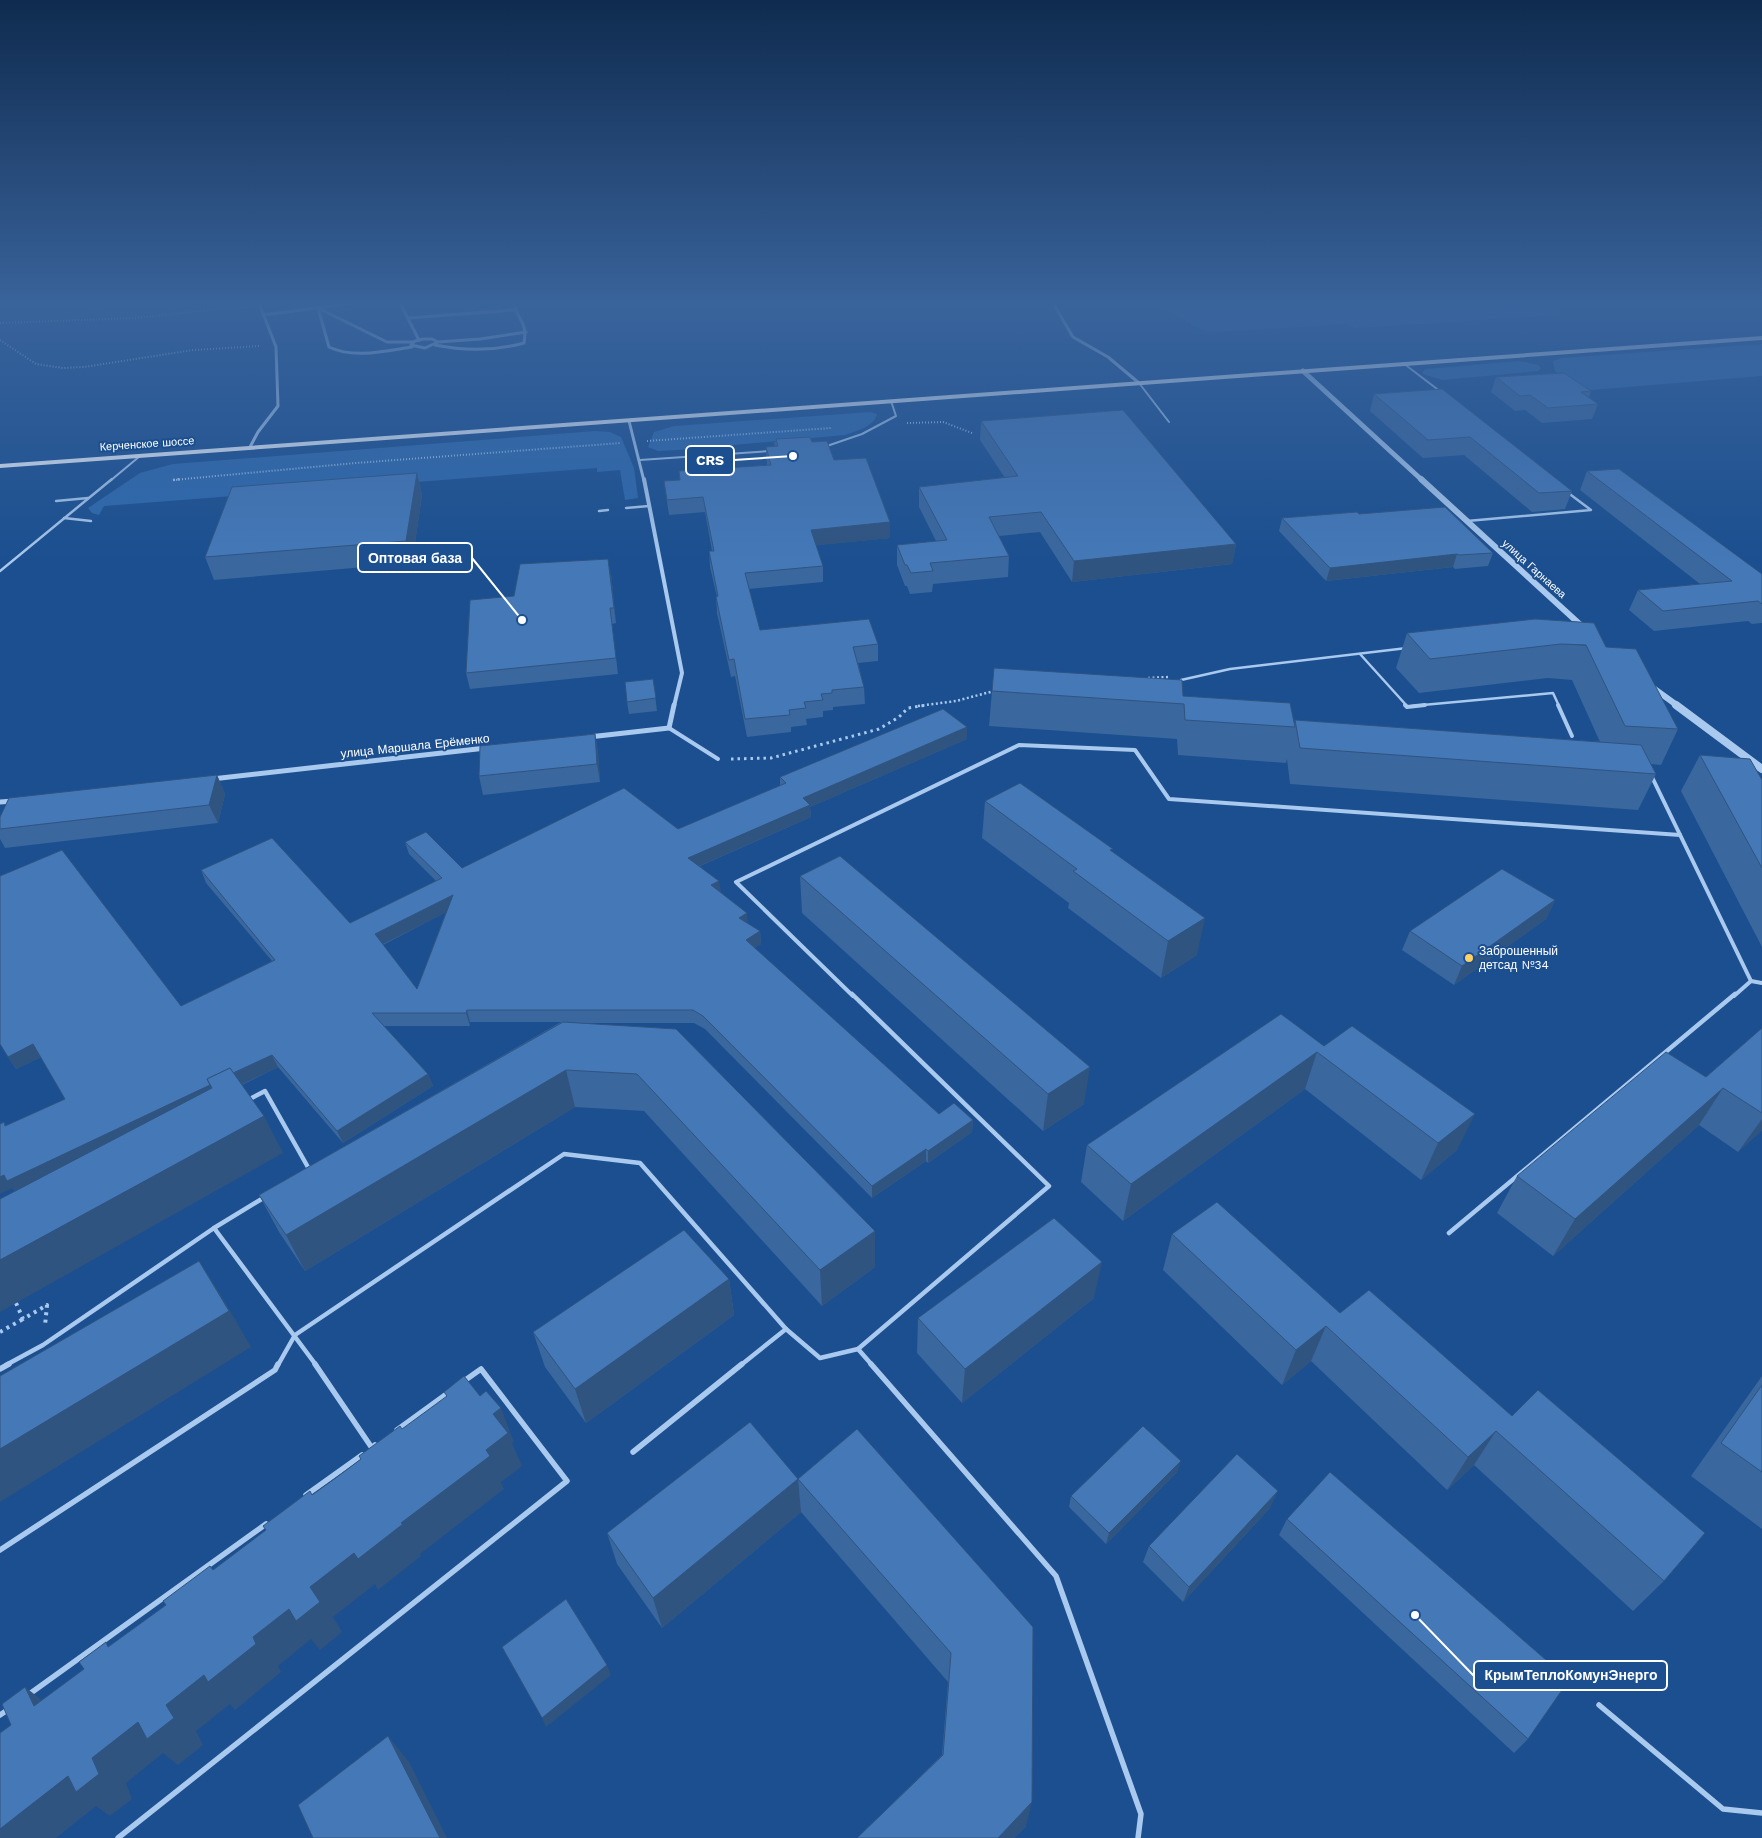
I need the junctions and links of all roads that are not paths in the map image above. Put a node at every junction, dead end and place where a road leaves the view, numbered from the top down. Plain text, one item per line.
1 (277, 389) edge
2 (1064, 389) edge
3 (1143, 389) edge
4 (1322, 389) edge
5 (1437, 389) edge
6 (1446, 396) edge
7 (891, 402) junction
8 (629, 420) junction
9 (1169, 422) dead end
10 (250, 447) junction
11 (823, 448) edge
12 (775, 451) edge
13 (140, 456) junction
14 (640, 460) junction
15 (0, 466) edge
16 (1561, 488) edge
17 (88, 498) junction
18 (56, 501) dead end
19 (649, 506) junction
20 (626, 508) dead end
21 (608, 510) dead end
22 (599, 511) dead end
23 (64, 518) junction
24 (91, 521) dead end
25 (1467, 521) junction
26 (0, 571) edge
27 (1583, 628) junction
28 (1574, 629) edge
29 (1590, 634) edge
30 (1408, 648) edge
31 (1360, 654) junction
32 (1181, 680) edge
33 (1646, 682) edge
34 (669, 728) junction
35 (1572, 736) dead end
36 (580, 738) edge
37 (492, 747) edge
38 (718, 759) road end
39 (1762, 769) edge
40 (1642, 774) edge
41 (206, 779) edge
42 (20, 800) edge
43 (0, 802) edge
44 (1680, 835) junction
45 (1751, 982) junction
46 (1762, 983) edge
47 (239, 1105) edge
48 (302, 1174) edge
49 (270, 1194) edge
50 (214, 1228) junction
51 (1449, 1233) dead end
52 (786, 1329) junction
53 (295, 1335) junction
54 (858, 1349) junction
55 (0, 1369) edge
56 (387, 1436) edge
57 (379, 1442) edge
58 (372, 1448) junction
59 (633, 1452) dead end
60 (299, 1500) edge
61 (275, 1518) edge
62 (0, 1550) edge
63 (24, 1698) edge
64 (16, 1704) edge
65 (1599, 1705) dead end
66 (0, 1715) edge
67 (1762, 1813) edge
68 (118, 1838) edge
69 (1138, 1838) edge

1 - 10 street
2 - 7 main road, Керченское шоссе
3 - 9 lane
4 - 25 street, улица Гарнаева
5 - 6 lane
7 - 8 main road, Керченское шоссе
7 - 11 lane
8 - 10 main road, Керченское шоссе
8 - 14 street
10 - 13 main road, Керченское шоссе
12 - 14 lane
13 - 15 main road, Керченское шоссе
13 - 17 lane
14 - 19 street
16 - 25 lane
17 - 18 lane
17 - 23 lane
19 - 20 lane
19 - 34 street
21 - 22 lane
23 - 24 lane
23 - 26 lane
25 - 27 street, улица Гарнаева
27 - 28 lane
27 - 29 street, улица Гарнаева
30 - 31 lane
31 - 32 lane
31 - 35 lane
33 - 39 street
34 - 36 street
34 - 38 lane
37 - 41 street, улица Маршала Ерёменко
40 - 44 lane
42 - 43 street
44 - 45 lane
44 - 54 lane
45 - 46 lane
45 - 51 lane
47 - 48 lane
49 - 50 lane
50 - 53 lane
50 - 55 lane
52 - 53 lane
52 - 54 lane
52 - 59 lane
53 - 58 lane
53 - 62 lane
54 - 69 lane
56 - 68 lane
57 - 58 lane
58 - 60 lane
61 - 63 lane
64 - 66 lane
65 - 67 lane

